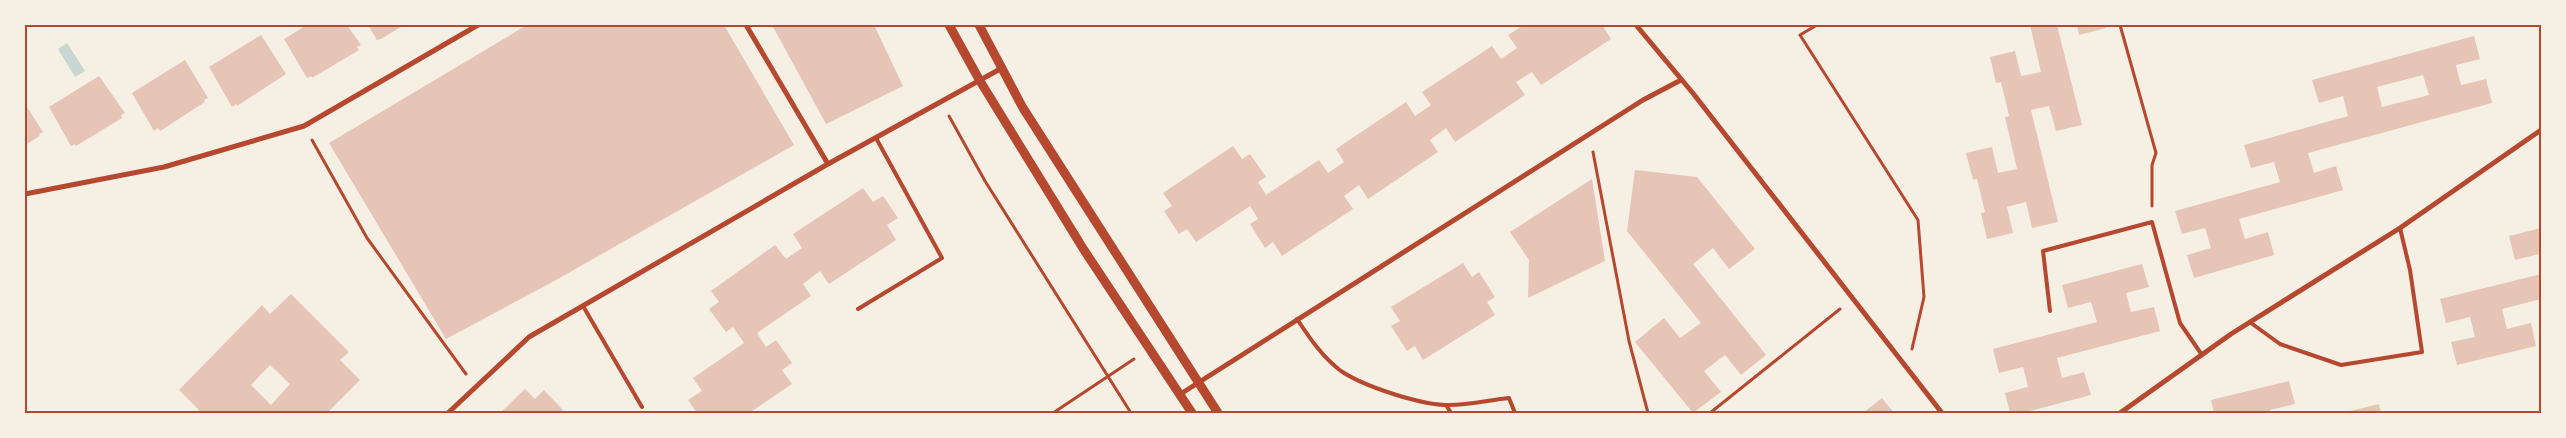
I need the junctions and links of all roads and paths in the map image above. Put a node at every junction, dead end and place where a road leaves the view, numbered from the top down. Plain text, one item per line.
1 (478, 25) edge
2 (746, 25) edge
3 (949, 25) edge
4 (979, 25) edge
5 (1636, 25) edge
6 (1817, 25) edge
7 (2120, 25) edge
8 (1002, 68) junction
9 (1681, 80) junction
10 (980, 81) junction
11 (942, 102) junction
12 (304, 126) junction
13 (2541, 130) edge
14 (1590, 135) junction
15 (876, 138) junction
16 (828, 164) junction
17 (25, 194) edge
18 (2152, 222) junction
19 (2400, 228) junction
20 (1852, 299) junction
21 (584, 306) junction
22 (858, 309) dead end
23 (2050, 311) dead end
24 (1297, 319) junction
25 (2251, 323) junction
26 (1149, 349) junction
27 (2202, 354) junction
28 (1908, 370) junction
29 (1107, 378) junction
30 (1197, 382) junction
31 (475, 386) junction
32 (1180, 395) junction
33 (1446, 405) junction
34 (642, 406) dead end
35 (448, 413) edge
36 (1053, 413) edge
37 (1131, 413) edge
38 (1192, 413) edge
39 (1218, 413) edge
40 (1451, 413) edge
41 (1515, 413) edge
42 (1648, 413) edge
43 (1710, 413) edge
44 (1942, 413) edge
45 (2120, 413) edge

1 - 12 street
2 - 16 street
3 - 10 street
4 - 8 street
5 - 9 street
6 - 28 path
7 - 18 path
8 - 10 street
8 - 30 street
9 - 14 street
9 - 20 street
10 - 11 street
10 - 26 street
11 - 15 street
11 - 29 path
12 - 17 street
12 - 31 path
13 - 19 street
14 - 24 street
14 - 42 path
15 - 16 street
15 - 22 lane
16 - 21 street
18 - 23 lane
18 - 27 lane
19 - 25 street
19 - 25 lane
20 - 28 street
20 - 43 path
21 - 31 street
21 - 34 lane
24 - 30 street
24 - 33 lane
25 - 27 street
26 - 29 path
26 - 32 street
27 - 45 street
28 - 44 street
29 - 36 path
29 - 37 path
30 - 32 street
30 - 39 street
31 - 35 street
32 - 38 street
33 - 40 lane
33 - 41 lane

